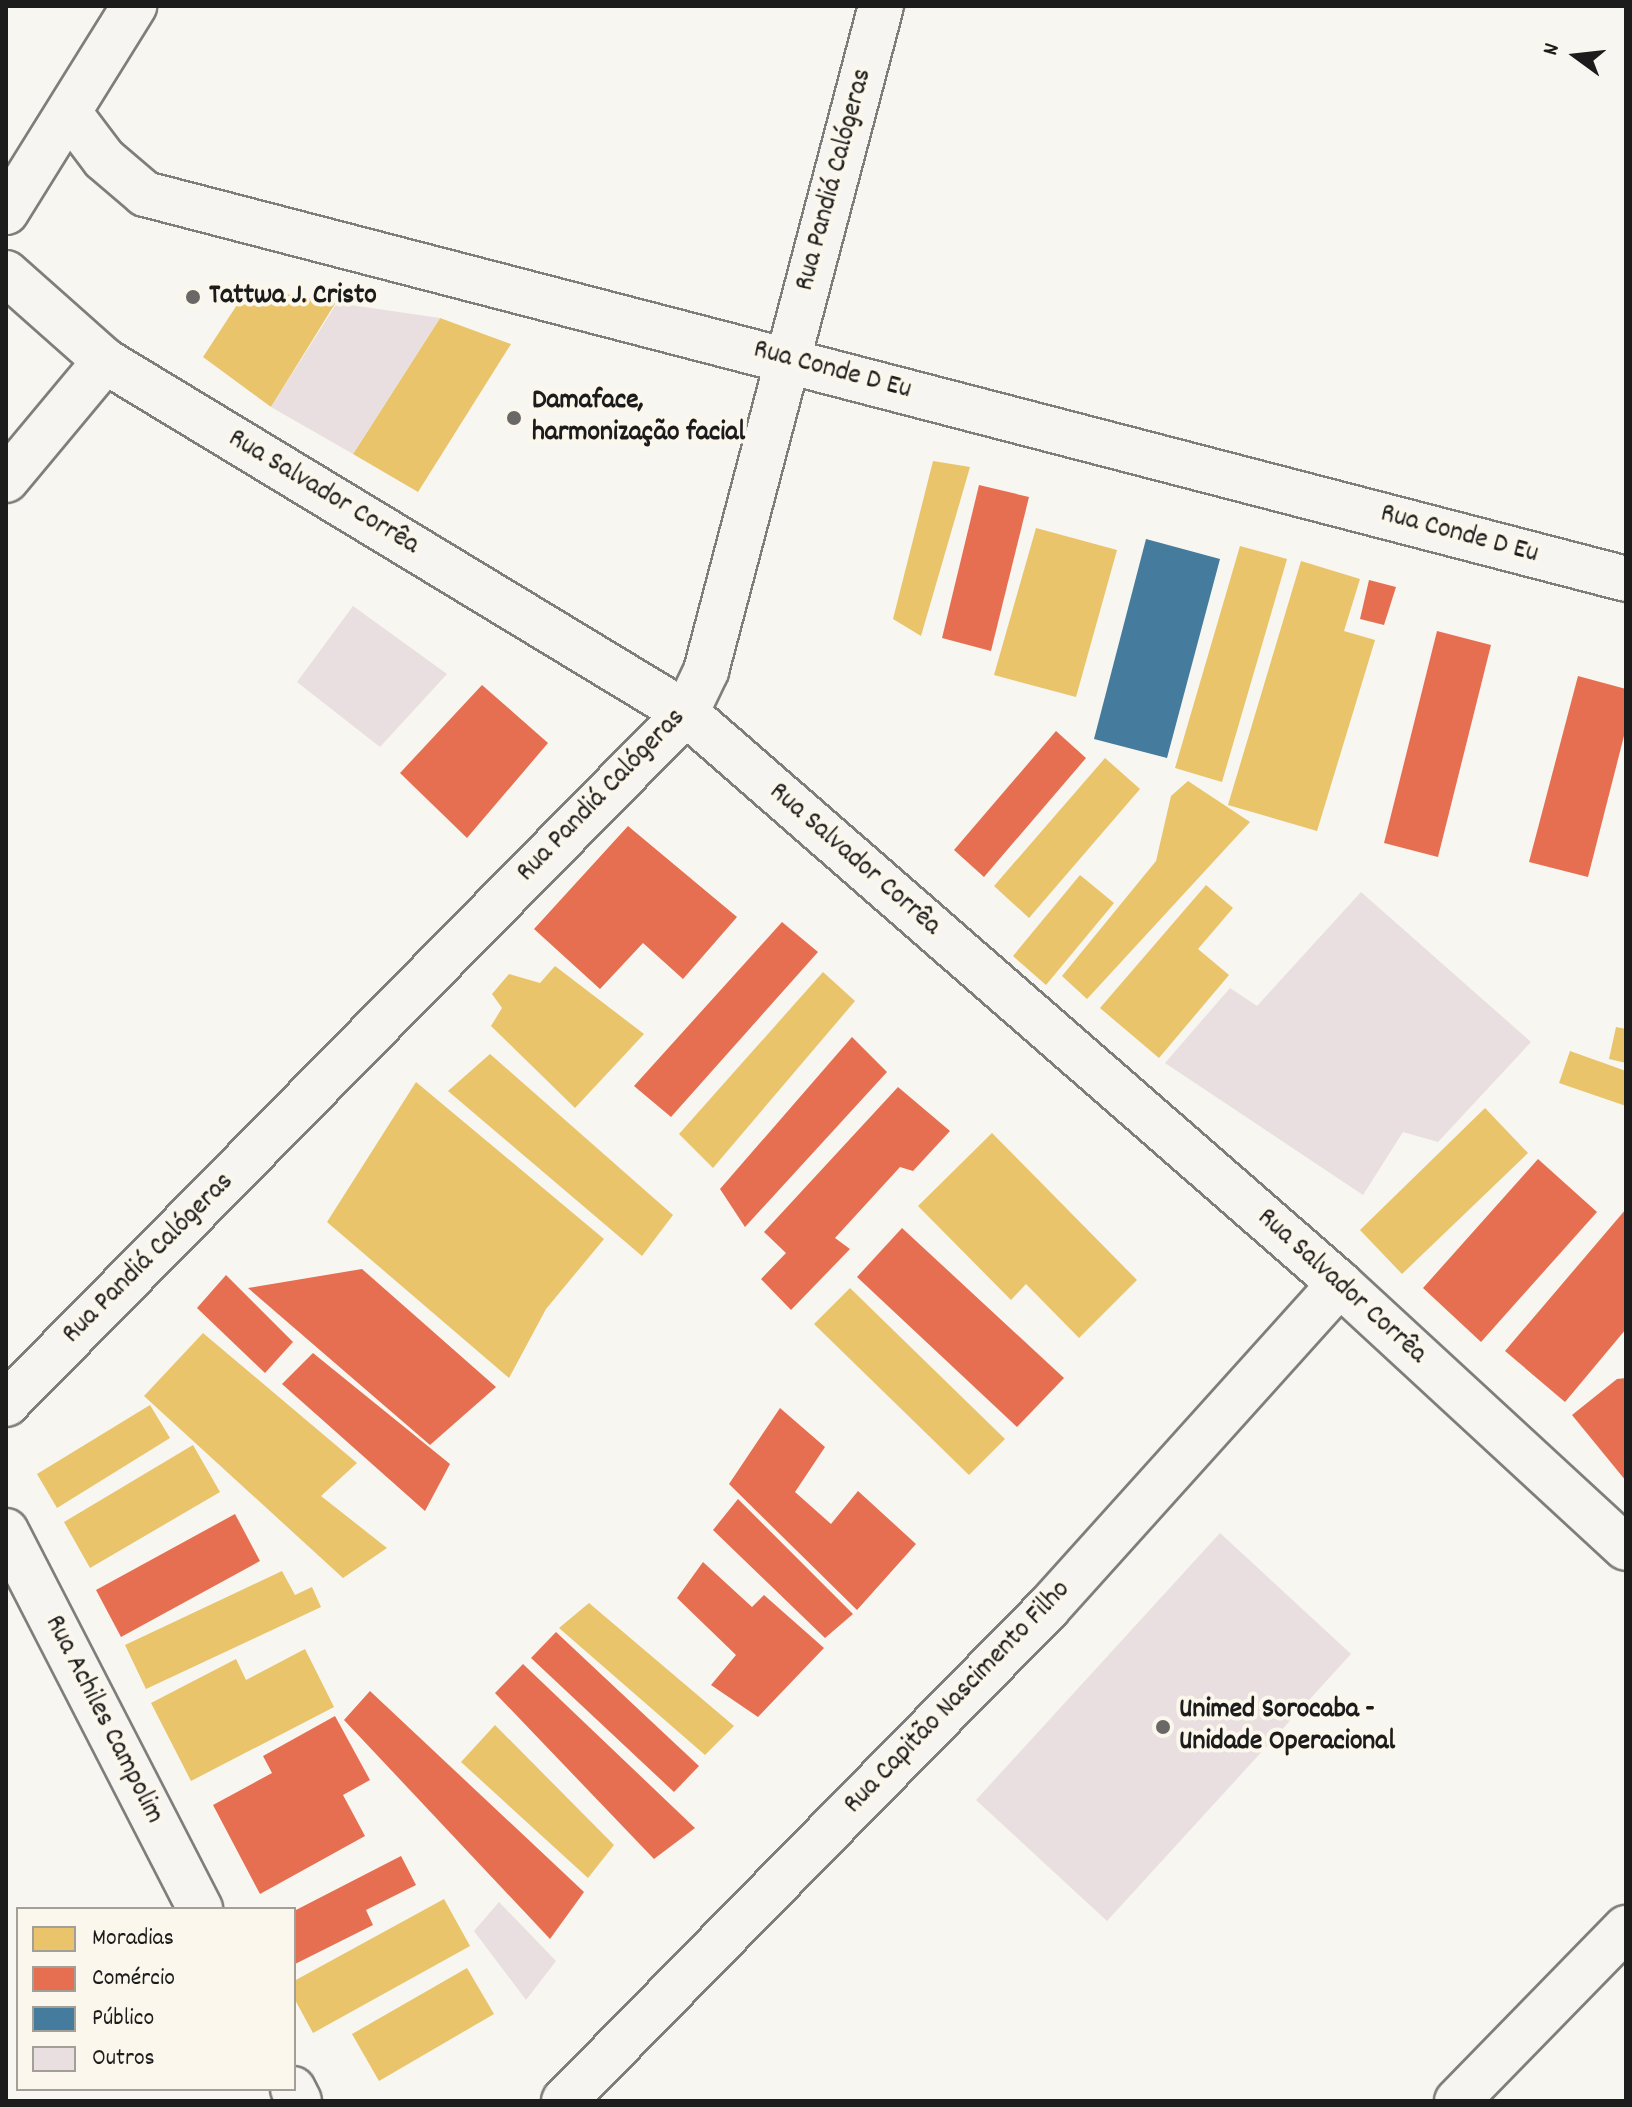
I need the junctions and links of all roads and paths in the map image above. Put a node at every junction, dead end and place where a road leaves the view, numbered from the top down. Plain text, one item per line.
1 (134, 6) edge
2 (881, 6) edge
3 (70, 114) junction
4 (6, 212) edge
5 (6, 273) edge
6 (788, 360) junction
7 (105, 361) junction
8 (6, 480) edge
9 (1626, 579) edge
10 (686, 713) junction
11 (1340, 1284) junction
12 (6, 1404) edge
13 (6, 1531) edge
14 (1626, 1548) edge
15 (199, 1907) edge
16 (1626, 1928) edge
17 (564, 2101) edge
18 (1457, 2101) edge

1 - 3 street
2 - 6 street, Rua Pandiá Calógeras
3 - 4 street
3 - 6 street, Rua Conde D Eu
5 - 7 street, Rua Salvador Corrêa
6 - 9 street, Rua Conde D Eu
6 - 10 street, Rua Pandiá Calógeras
7 - 8 street
7 - 10 street, Rua Salvador Corrêa
10 - 11 street, Rua Salvador Corrêa
10 - 12 street, Rua Pandiá Calógeras
11 - 14 street, Rua Salvador Corrêa
11 - 17 street, Rua Capitão Nascimento Filho
13 - 15 street, Rua Achiles Campolim
16 - 18 street

